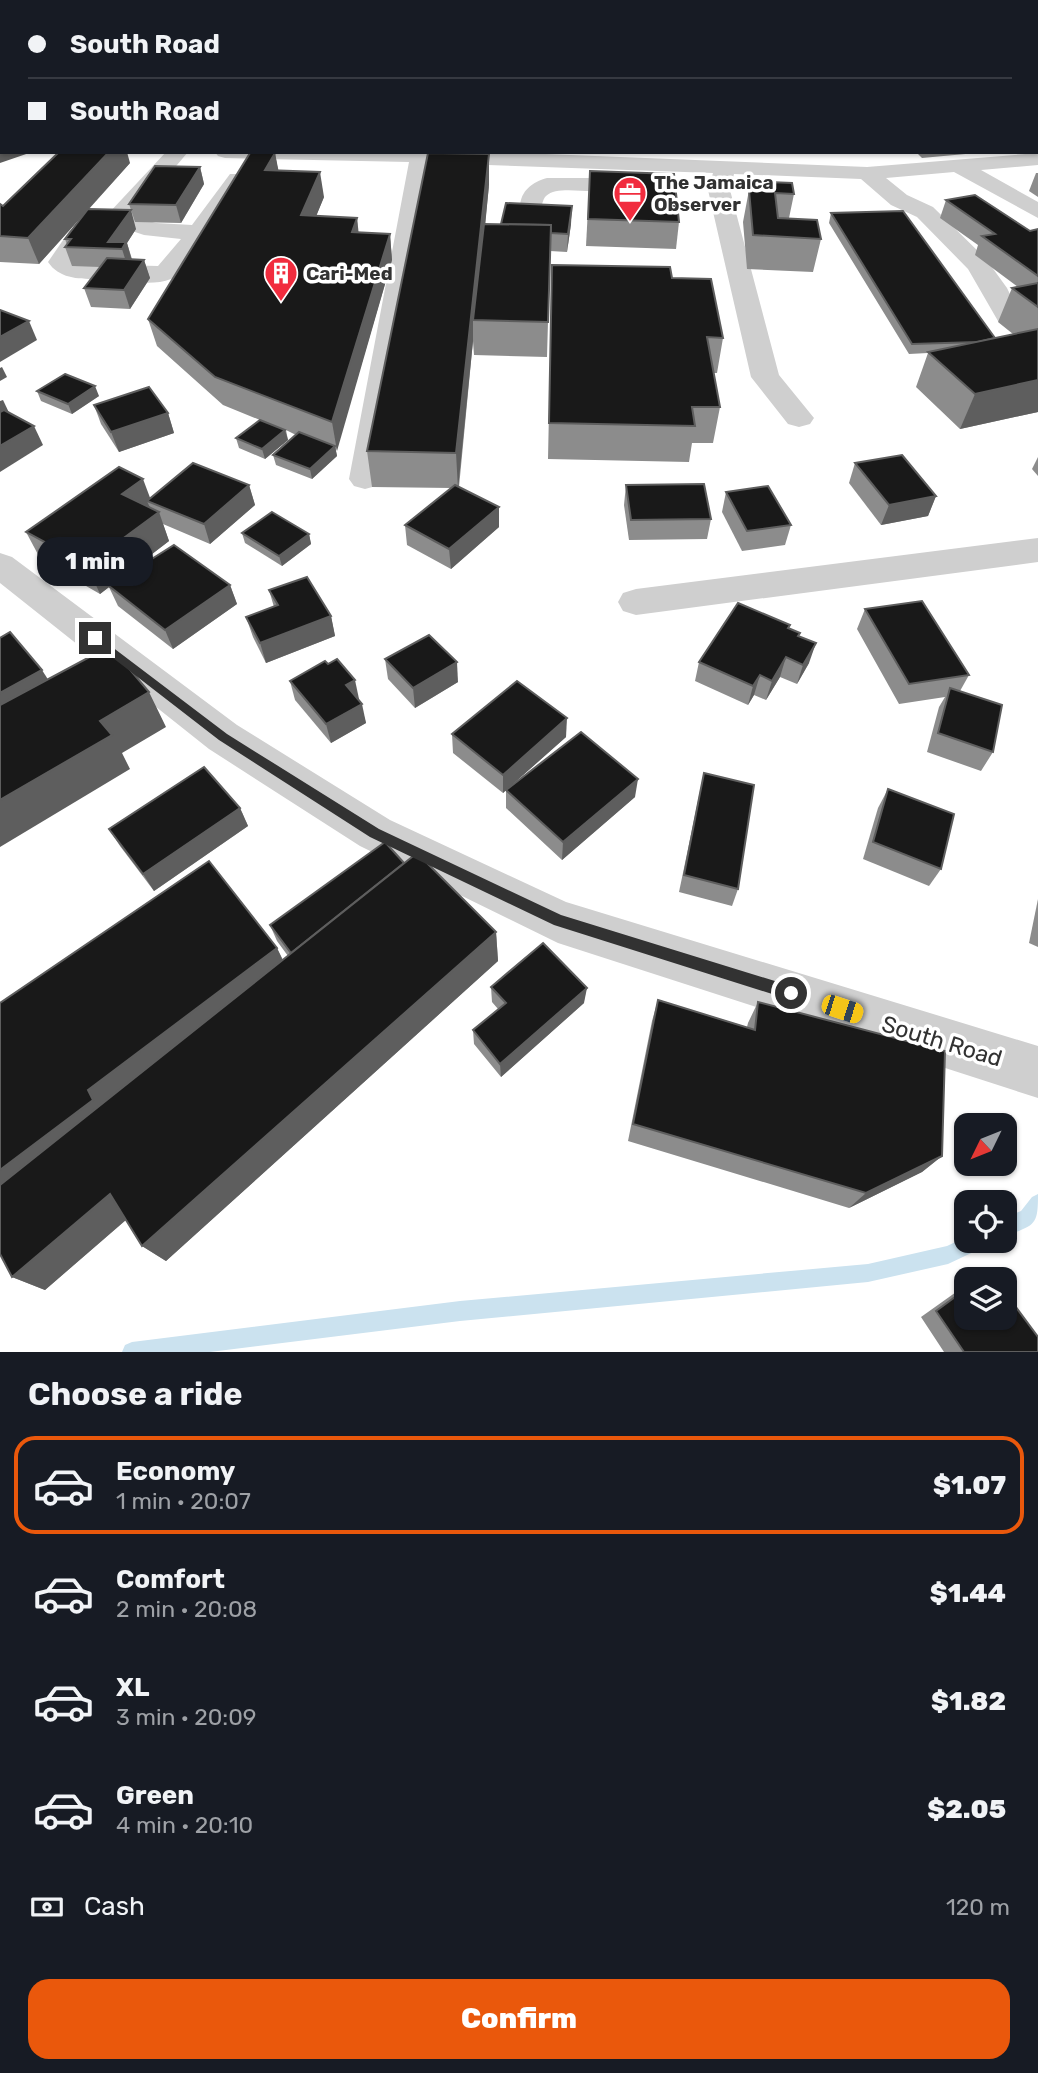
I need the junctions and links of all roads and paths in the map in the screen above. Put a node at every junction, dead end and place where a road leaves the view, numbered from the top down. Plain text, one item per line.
1 (176, 154) edge
2 (246, 154) edge
3 (256, 155) junction
4 (456, 155) edge
5 (421, 156) junction
6 (1038, 159) edge
7 (957, 165) junction
8 (867, 173) junction
9 (722, 179) junction
10 (623, 186) edge
11 (691, 189) dead end
12 (531, 206) edge
13 (1038, 211) edge
14 (118, 216) junction
15 (201, 232) junction
16 (713, 280) edge
17 (741, 281) junction
18 (1007, 315) dead end
19 (799, 418) dead end
20 (365, 479) edge
21 (1038, 550) edge
22 (0, 565) edge
23 (636, 601) dead end
24 (1031, 1069) edge

1 - 14 street
2 - 3 street
3 - 5 street
3 - 15 street
4 - 5 street
4 - 9 street
5 - 20 street
6 - 7 street
7 - 8 street
7 - 13 street
8 - 9 street
8 - 18 street
9 - 11 street
9 - 17 street
10 - 12 street
14 - 15 street
14 - 15 street
16 - 17 street
17 - 19 street
21 - 23 street
22 - 24 street, South Road

